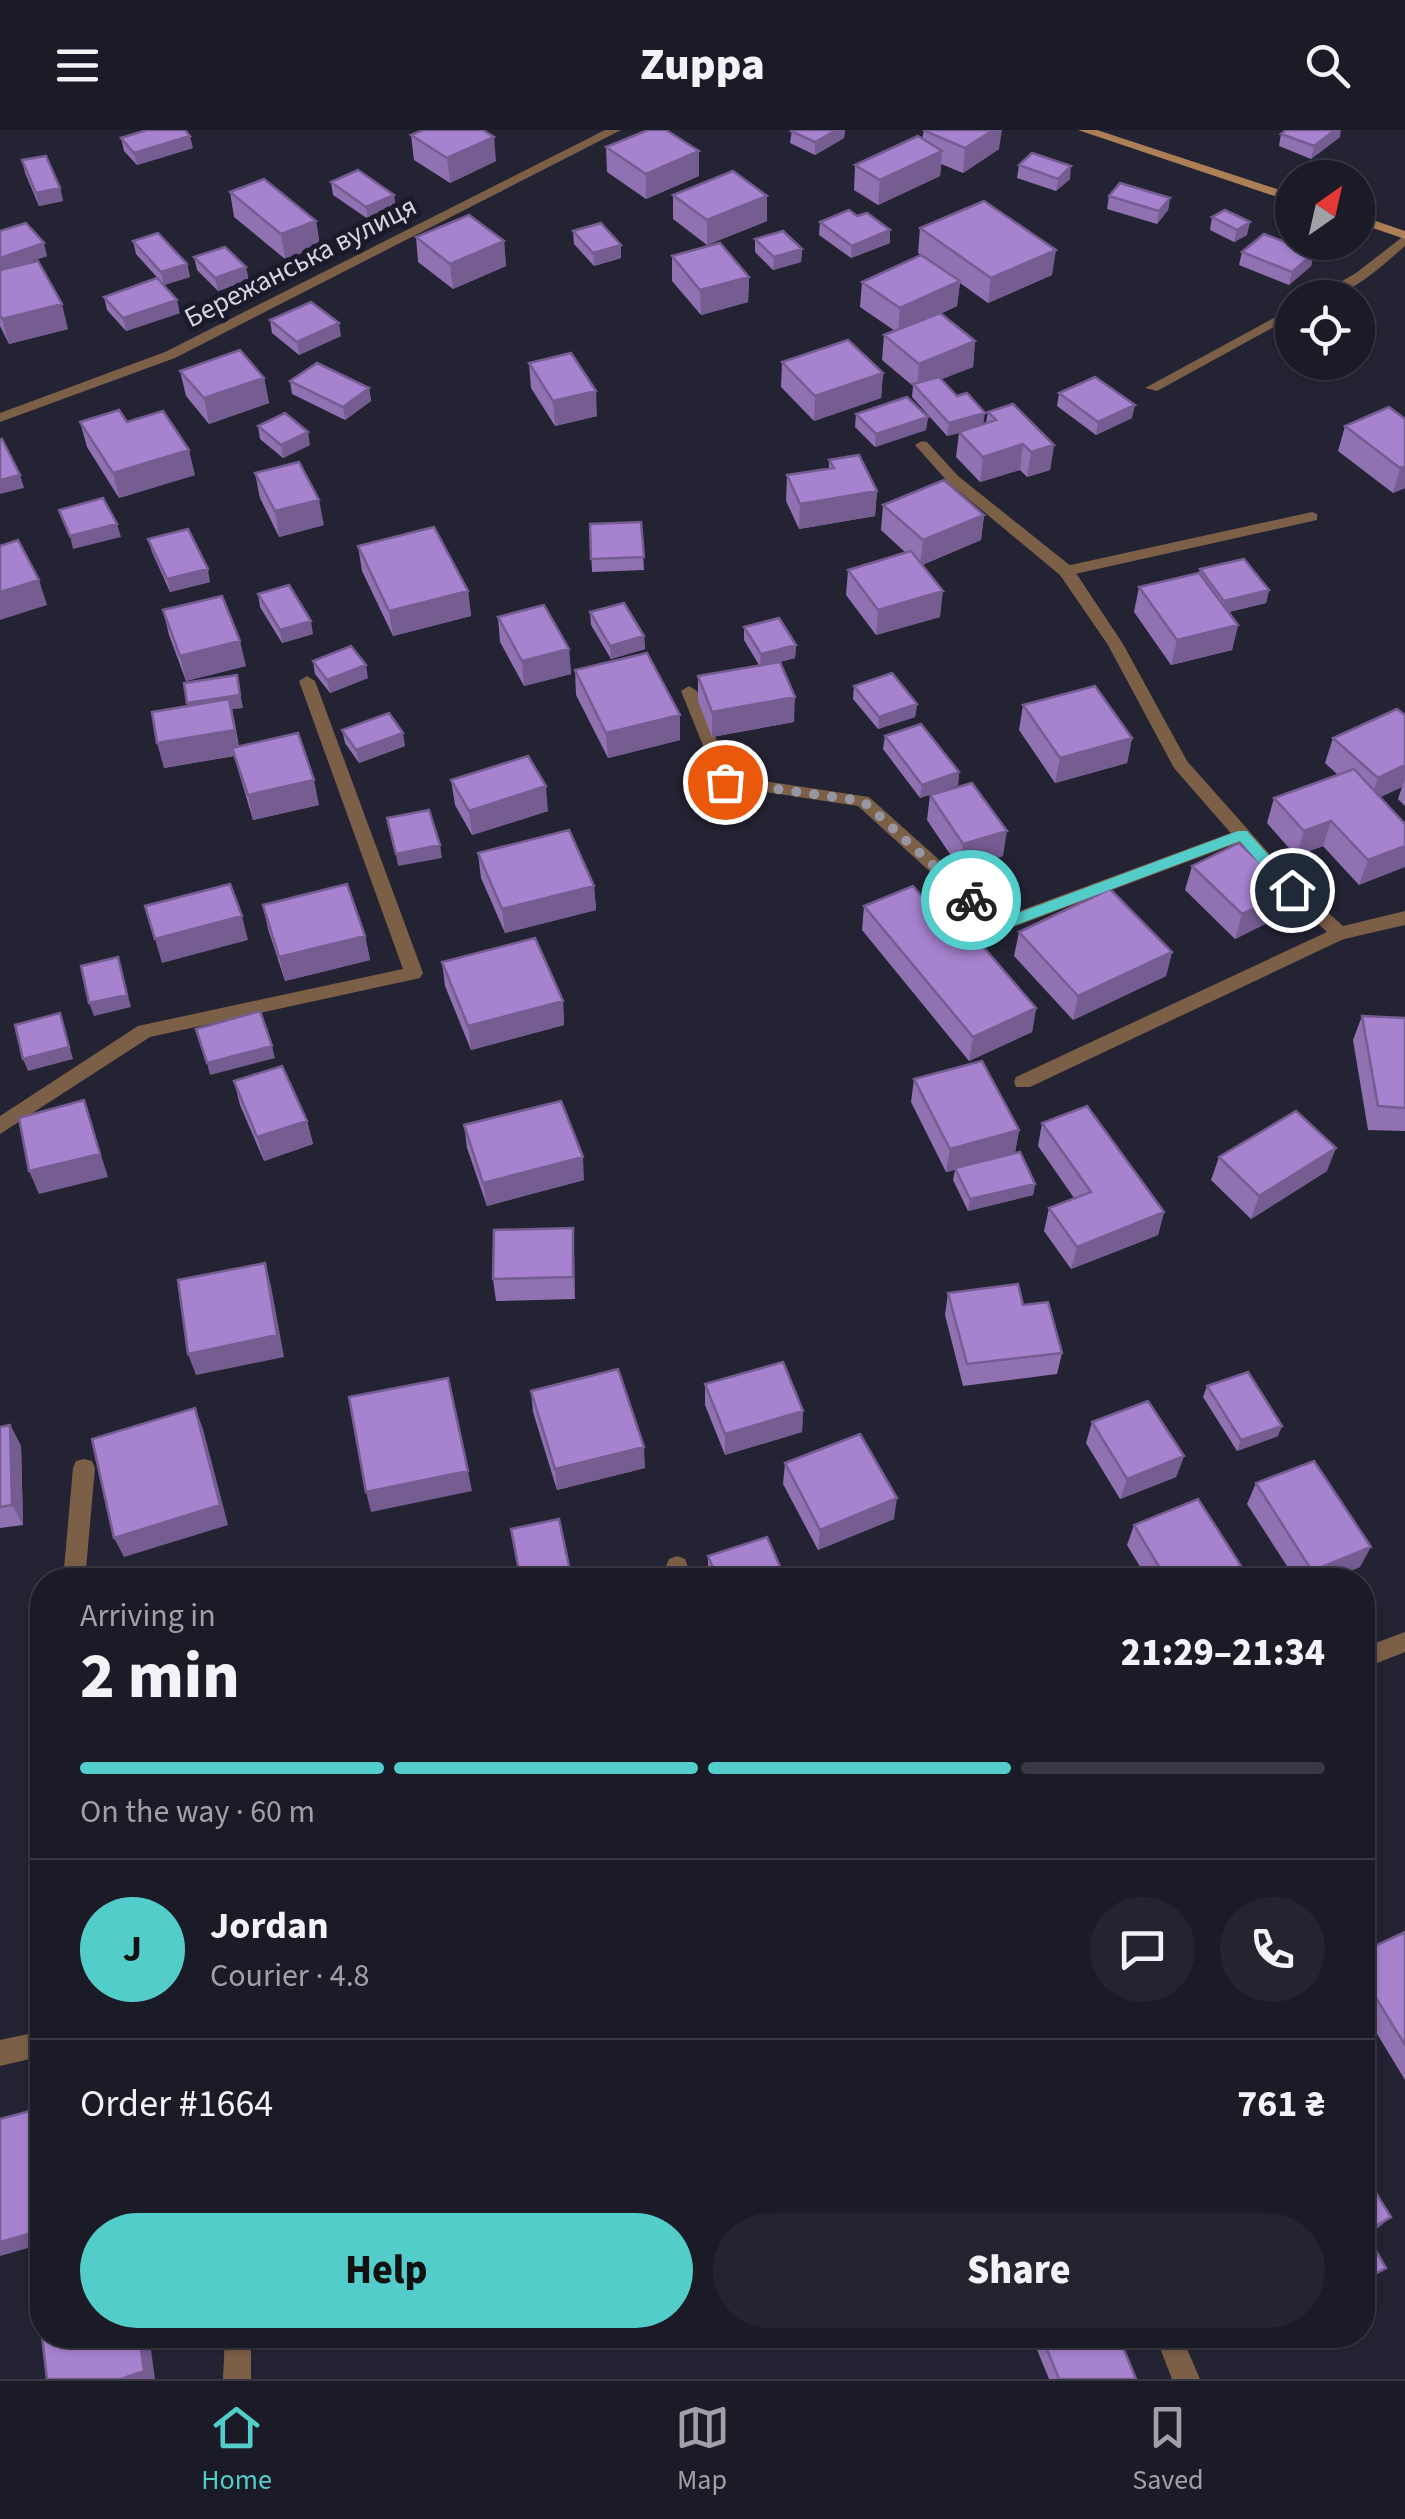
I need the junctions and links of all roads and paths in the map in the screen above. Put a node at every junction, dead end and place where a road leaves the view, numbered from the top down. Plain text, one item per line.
1 (615, 130) edge
2 (1084, 130) edge
3 (1275, 192) edge
4 (1375, 226) edge
5 (1405, 237) edge
6 (1354, 280) edge
7 (1275, 321) edge
8 (1152, 388) dead end
9 (0, 418) edge
10 (922, 445) dead end
11 (1312, 517) dead end
12 (1066, 571) junction
13 (307, 681) dead end
14 (689, 691) dead end
15 (1242, 835) junction
16 (1405, 918) edge
17 (1340, 933) junction
18 (1023, 1082) dead end
19 (0, 1126) edge
20 (84, 1468) dead end
21 (75, 1568) edge
22 (1405, 1642) edge
23 (1375, 1654) edge
24 (30, 2046) edge
25 (0, 2052) edge
26 (238, 2348) edge
27 (1173, 2348) edge
28 (238, 2379) edge
29 (1186, 2379) edge

1 - 9 street, Бережанська вулиця
2 - 3 main road
4 - 5 main road
5 - 6 street
7 - 8 street
10 - 12 street
11 - 12 street
12 - 15 street
13 - 19 street
14 - 15 street
15 - 17 street
16 - 17 street
17 - 18 street
20 - 21 street
22 - 23 street
24 - 25 street
26 - 28 street
27 - 29 street

